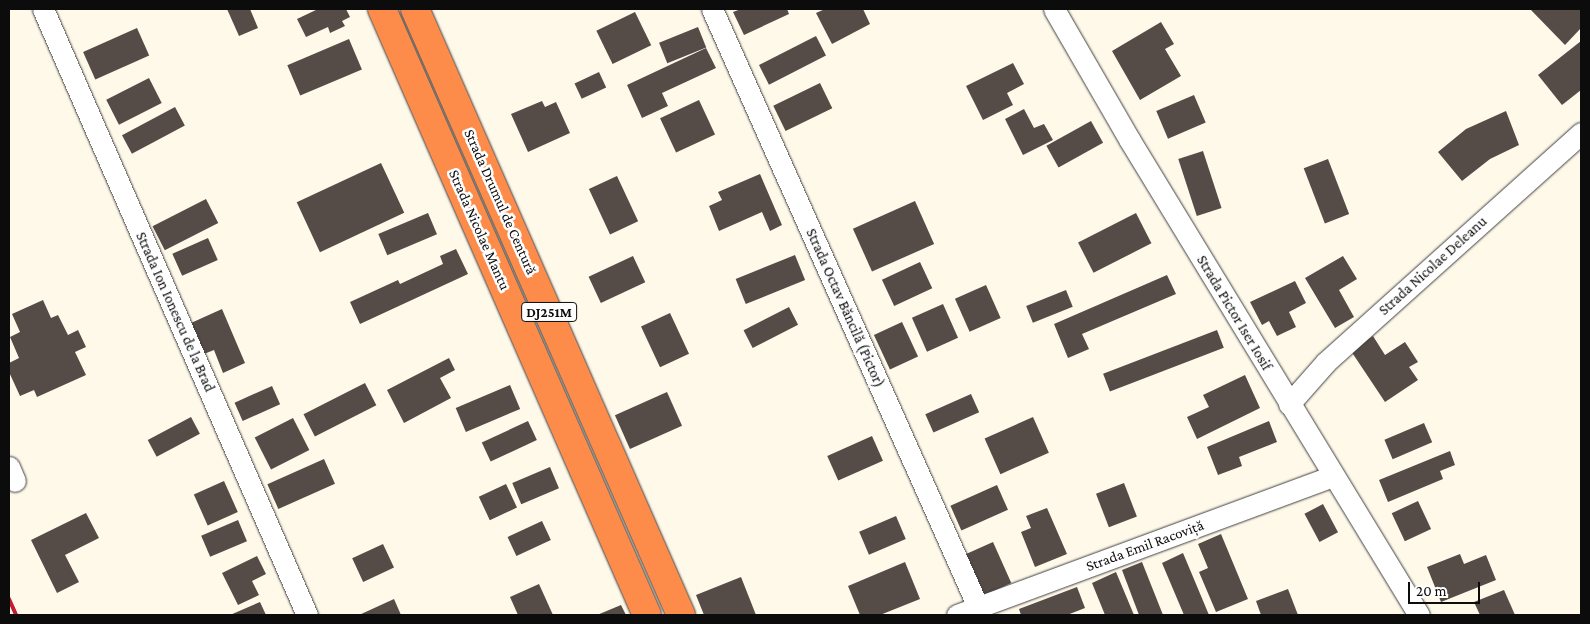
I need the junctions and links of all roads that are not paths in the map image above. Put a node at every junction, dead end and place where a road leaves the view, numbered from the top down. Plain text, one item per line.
1 (43, 9) edge
2 (382, 9) edge
3 (416, 9) edge
4 (712, 9) edge
5 (1054, 9) edge
6 (1581, 133) edge
7 (1289, 404) junction
8 (1332, 476) junction
9 (978, 607) junction
10 (307, 615) edge
11 (647, 615) edge
12 (680, 615) edge
13 (957, 615) edge
14 (1419, 615) edge

1 - 10 street, Strada Ion Ionescu de la Brad
2 - 11 highway, Strada Nicolae Mantu / DJ251M
3 - 12 highway, Strada Drumul de Centură / DJ251M
4 - 9 street, Strada Octav Băncilă (Pictor)
5 - 7 street, Strada Pictor Iser Iosif
6 - 7 street, Strada Nicolae Deleanu
7 - 8 street, Strada Pictor Iser Iosif
8 - 9 street, Strada Emil Racoviță
8 - 14 street, Strada Pictor Iser Iosif
9 - 13 street, Strada Emil Racoviță

